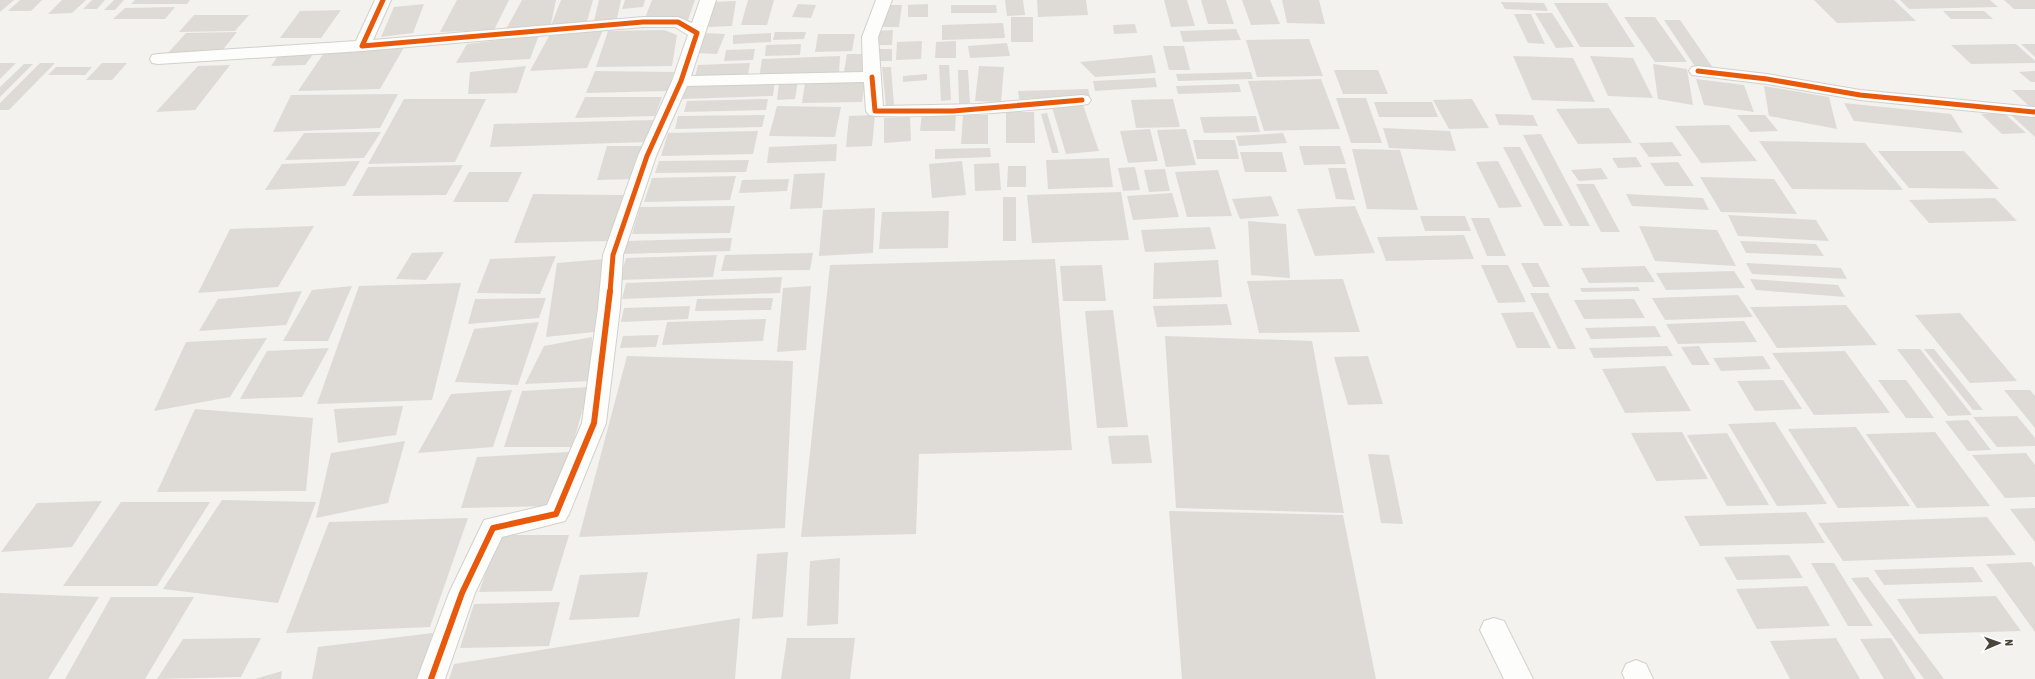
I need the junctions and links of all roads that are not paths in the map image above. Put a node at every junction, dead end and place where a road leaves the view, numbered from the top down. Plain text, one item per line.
1 (383, 0) edge
2 (708, 0) edge
3 (884, 0) edge
4 (697, 33) junction
5 (362, 46) junction
6 (158, 59) dead end
7 (1698, 71) dead end
8 (872, 77) junction
9 (681, 81) junction
10 (1082, 100) dead end
11 (2035, 112) edge
12 (1494, 630) dead end
13 (431, 679) edge
14 (1519, 679) edge

1 - 5 street
2 - 4 street
3 - 8 street
4 - 5 street
4 - 9 street
5 - 6 street
7 - 11 street
8 - 9 street
8 - 10 street
9 - 13 street
12 - 14 street

